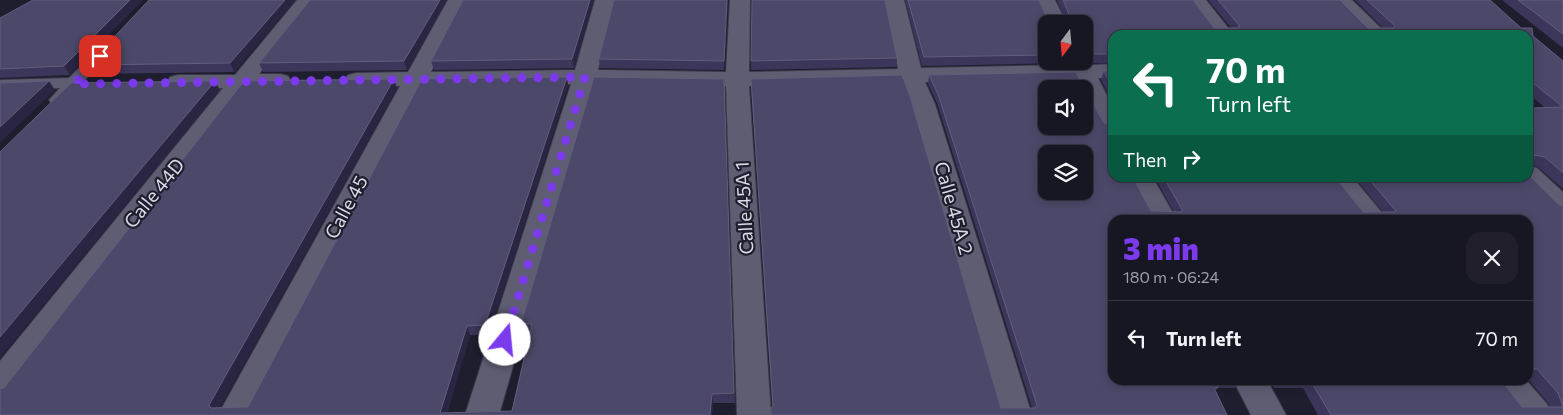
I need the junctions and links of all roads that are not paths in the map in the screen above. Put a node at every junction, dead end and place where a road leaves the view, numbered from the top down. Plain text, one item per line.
1 (308, 0) edge
2 (458, 0) edge
3 (605, 0) edge
4 (740, 0) edge
5 (894, 0) edge
6 (1045, 0) edge
7 (1195, 0) edge
8 (1340, 0) edge
9 (1052, 15) edge
10 (1219, 30) edge
11 (1372, 30) edge
12 (120, 35) edge
13 (1038, 68) edge
14 (1093, 68) edge
15 (1082, 70) edge
16 (1108, 70) edge
17 (911, 76) junction
18 (585, 77) junction
19 (415, 79) junction
20 (737, 79) junction
21 (300, 80) edge
22 (339, 80) edge
23 (243, 81) junction
24 (154, 82) edge
25 (104, 83) edge
26 (74, 84) junction
27 (0, 85) edge
28 (47, 110) edge
29 (1108, 118) edge
30 (1533, 179) edge
31 (1142, 182) edge
32 (1342, 182) edge
33 (1563, 207) edge
34 (1160, 215) edge
35 (1370, 215) edge
36 (1253, 385) edge
37 (1510, 385) edge
38 (0, 386) edge
39 (235, 415) edge
40 (482, 415) edge
41 (754, 415) edge
42 (1015, 415) edge
43 (1269, 415) edge
44 (1535, 415) edge

1 - 23 street, Calle 44D
2 - 19 street, Calle 45
3 - 18 street
4 - 20 street, Calle 45A 1
5 - 17 street, Calle 45A 2
6 - 9 street
7 - 10 street
8 - 11 street
12 - 26 lane
13 - 17 street
14 - 16 street
15 - 29 street
17 - 20 street
17 - 42 street, Calle 45A 2
18 - 19 street
18 - 20 street
18 - 40 street
19 - 22 street
19 - 39 street, Calle 45
20 - 41 street, Calle 45A 1
21 - 23 street
23 - 24 street
23 - 38 street, Calle 44D
25 - 26 street
26 - 27 lane
26 - 28 lane
30 - 33 street
31 - 34 street
32 - 35 street
36 - 43 street
37 - 44 street

